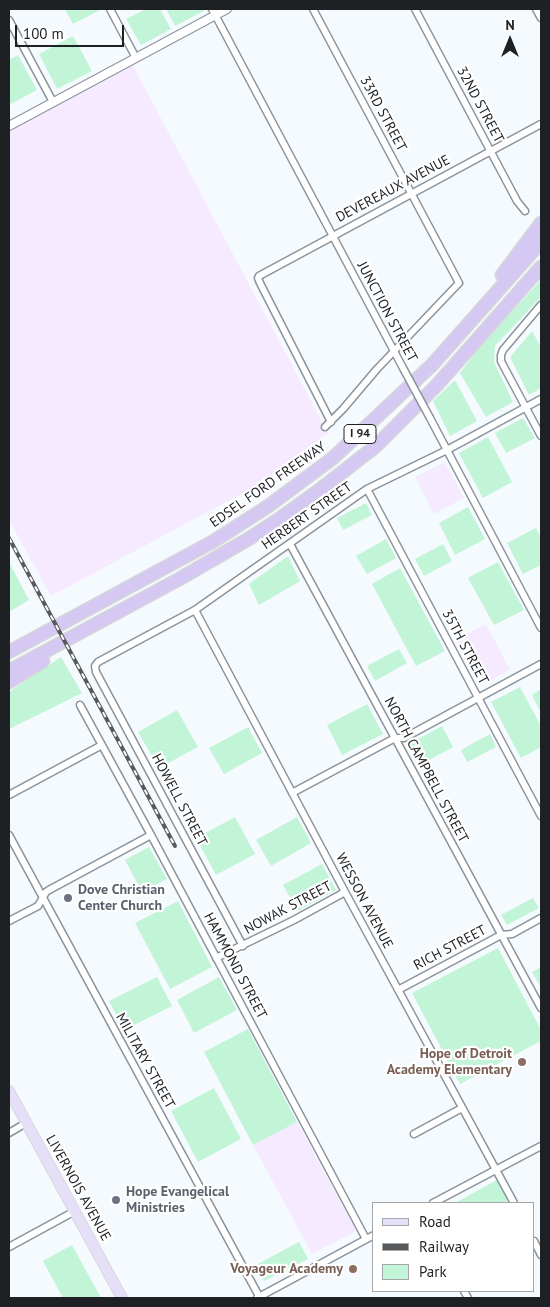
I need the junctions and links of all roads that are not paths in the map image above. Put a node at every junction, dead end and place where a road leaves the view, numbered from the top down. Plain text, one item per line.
1 (110, 9) edge
2 (227, 9) edge
3 (312, 9) edge
4 (415, 9) edge
5 (536, 9) edge
6 (213, 12) edge
7 (541, 18) edge
8 (9, 20) edge
9 (136, 58) junction
10 (53, 102) junction
11 (541, 124) edge
12 (9, 126) edge
13 (490, 151) junction
14 (411, 193) junction
15 (525, 211) dead end
16 (541, 223) edge
17 (332, 236) junction
18 (541, 242) edge
19 (541, 267) edge
20 (459, 283) joint
21 (489, 300) junction
22 (541, 305) edge
23 (394, 352) junction
24 (541, 399) edge
25 (526, 408) junction
26 (328, 424) joint
27 (541, 436) edge
28 (447, 450) junction
29 (367, 489) junction
30 (290, 544) junction
31 (196, 610) junction
32 (73, 617) junction
33 (104, 620) junction
34 (541, 628) edge
35 (9, 643) edge
36 (9, 652) edge
37 (541, 664) edge
38 (96, 666) joint
39 (9, 670) edge
40 (9, 682) edge
41 (478, 698) junction
42 (80, 705) dead end
43 (395, 738) junction
44 (102, 745) junction
45 (292, 793) junction
46 (9, 796) edge
47 (541, 816) edge
48 (9, 835) edge
49 (151, 835) junction
50 (345, 892) junction
51 (43, 898) junction
52 (541, 918) edge
53 (9, 921) edge
54 (501, 935) junction
55 (243, 946) junction
56 (216, 958) junction
57 (398, 990) junction
58 (541, 1008) edge
59 (9, 1091) edge
60 (462, 1108) junction
61 (26, 1123) junction
62 (9, 1133) edge
63 (414, 1134) dead end
64 (541, 1146) edge
65 (496, 1170) junction
66 (435, 1202) edge
67 (513, 1202) edge
68 (75, 1211) junction
69 (372, 1236) edge
70 (366, 1239) junction
71 (535, 1243) edge
72 (9, 1247) edge
73 (541, 1255) edge
74 (122, 1298) edge
75 (259, 1298) edge

1 - 9 street
2 - 6 street
3 - 14 street, 33RD STREET
4 - 13 street, 32ND STREET
5 - 7 street
6 - 9 street
6 - 17 street, JUNCTION STREET
8 - 10 street
9 - 10 street
10 - 12 street
11 - 13 street, DEVEREAUX AVENUE
13 - 14 street, DEVEREAUX AVENUE
13 - 15 street, 32ND STREET
14 - 17 street, DEVEREAUX AVENUE
14 - 20 street, 33RD STREET
16 - 21 highway
17 - 23 street, JUNCTION STREET
17 - 26 street, DEVEREAUX AVENUE
18 - 21 highway, EDSEL FORD FREEWAY / I 94
19 - 33 highway, I 94
20 - 23 street, EDSEL FORD FREEWAY
21 - 32 highway, EDSEL FORD FREEWAY / I 94
22 - 25 street
23 - 26 street, EDSEL FORD FREEWAY
23 - 28 street, JUNCTION STREET, bridge
24 - 25 street, HERBERT STREET
25 - 27 street
25 - 28 street, HERBERT STREET
28 - 29 street, HERBERT STREET
28 - 34 street, JUNCTION STREET
29 - 30 street, HERBERT STREET
29 - 41 street, 35TH STREET
30 - 31 street, HERBERT STREET
30 - 43 street, NORTH CAMPBELL STREET
31 - 38 street, HERBERT STREET
31 - 45 street, WESSON AVENUE
32 - 35 highway
32 - 36 highway, EDSEL FORD FREEWAY / I 94
33 - 39 highway, I 94
33 - 40 highway
37 - 41 street
38 - 55 street, HOWELL STREET
41 - 43 street
41 - 47 street, 35TH STREET
42 - 44 street, HAMMOND STREET
43 - 45 street
43 - 54 street, NORTH CAMPBELL STREET
44 - 46 street
44 - 49 street, HAMMOND STREET
45 - 50 street, WESSON AVENUE
48 - 51 street, MILITARY STREET
49 - 51 street
49 - 56 street, HAMMOND STREET
50 - 55 street, NOWAK STREET
50 - 57 street, WESSON AVENUE
51 - 53 street
51 - 75 street, MILITARY STREET
52 - 54 street, RICH STREET
54 - 57 street, RICH STREET
54 - 58 street, NORTH CAMPBELL STREET
55 - 56 street, NOWAK STREET
56 - 70 street, HAMMOND STREET
57 - 60 street, WESSON AVENUE
59 - 61 main road, LIVERNOIS AVENUE
60 - 63 street
60 - 65 street, WESSON AVENUE
61 - 62 street
61 - 68 main road, LIVERNOIS AVENUE
64 - 65 street
65 - 66 street
65 - 67 street, WESSON AVENUE
68 - 72 street
68 - 74 main road, LIVERNOIS AVENUE
69 - 70 street
70 - 75 street
71 - 73 street

